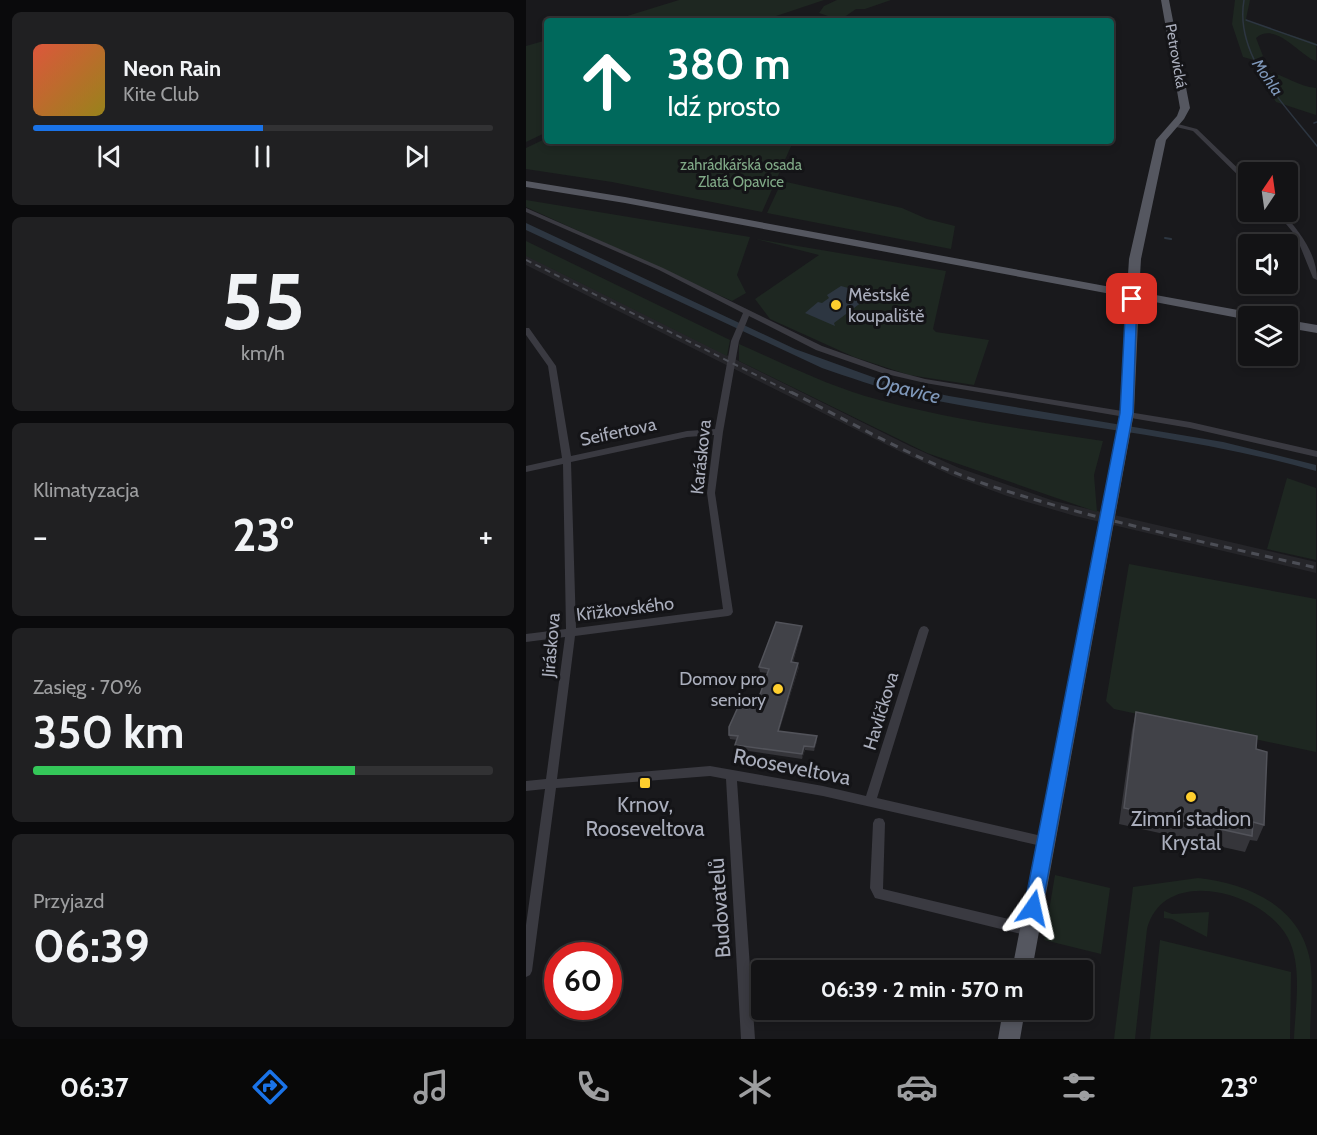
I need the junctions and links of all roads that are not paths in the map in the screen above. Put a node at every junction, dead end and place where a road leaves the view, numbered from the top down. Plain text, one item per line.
1 (1165, 0) edge
2 (1174, 125) junction
3 (1238, 172) edge
4 (526, 184) edge
5 (526, 210) edge
6 (1287, 222) edge
7 (1135, 259) junction
8 (998, 270) junction
9 (1316, 278) edge
10 (1132, 294) junction
11 (1238, 311) edge
12 (746, 313) junction
13 (1238, 316) edge
14 (1238, 316) edge
15 (1298, 326) edge
16 (1316, 329) edge
17 (526, 330) edge
18 (1131, 333) junction
19 (1126, 415) junction
20 (719, 432) junction
21 (1316, 454) edge
22 (567, 461) junction
23 (526, 469) edge
24 (728, 612) joint
25 (924, 630) dead end
26 (571, 632) junction
27 (526, 638) edge
28 (731, 774) junction
29 (550, 783) junction
30 (526, 786) edge
31 (870, 802) junction
32 (879, 824) dead end
33 (1046, 842) junction
34 (1029, 930) junction
35 (1023, 960) edge
36 (526, 971) edge
37 (1012, 1020) edge
38 (748, 1039) edge
39 (1009, 1039) edge

1 - 2 main road, Petrovická
2 - 3 street
2 - 7 main road
4 - 8 main road
5 - 12 street
6 - 9 street
7 - 8 main road
7 - 10 main road
7 - 11 main road
8 - 10 main road
8 - 18 main road
10 - 13 main road
10 - 18 main road
12 - 19 street
12 - 20 street, Karáskova
14 - 18 main road
15 - 16 main road
17 - 22 street, Jiráskova
18 - 19 main road
19 - 21 street
19 - 33 main road
20 - 22 street, Seifertova
20 - 24 street, Karáskova
22 - 23 street, Seifertova
22 - 26 street, Jiráskova
24 - 26 street, Křižkovského
25 - 31 street, Havlíčkova
26 - 27 street, Křižkovského
26 - 29 street, Jiráskova
28 - 29 street, Rooseveltova
28 - 31 street, Rooseveltova
28 - 38 street, Budovatelů
29 - 30 street, Rooseveltova
29 - 36 street, Jiráskova
31 - 33 street, Rooseveltova
32 - 34 street
33 - 34 main road
34 - 35 main road
37 - 39 main road

